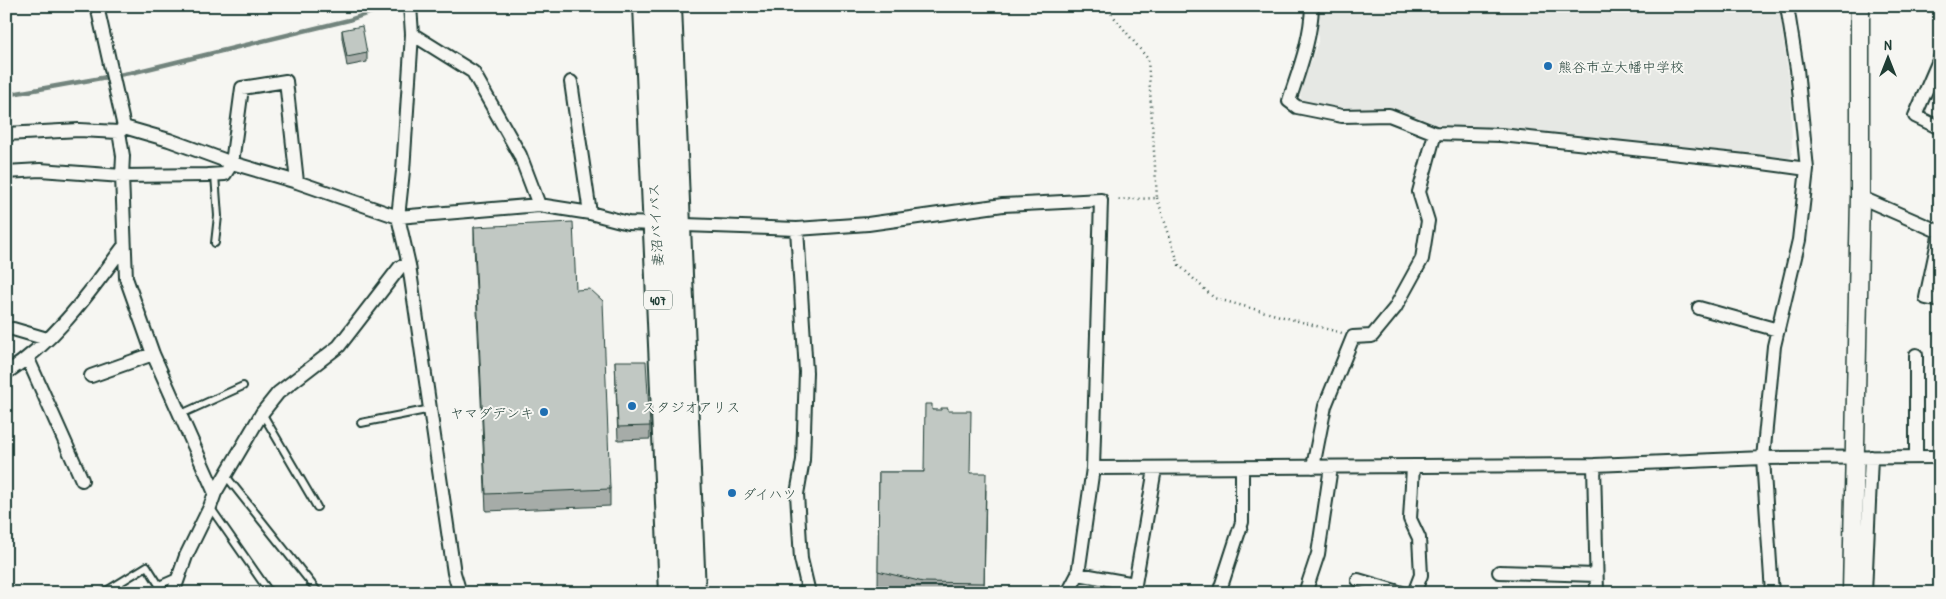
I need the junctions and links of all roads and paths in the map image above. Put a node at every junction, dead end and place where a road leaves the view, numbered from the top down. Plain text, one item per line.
1 (97, 6) edge
2 (646, 6) edge
3 (668, 6) edge
4 (1105, 6) edge
5 (1312, 6) edge
6 (1787, 6) edge
7 (1860, 6) edge
8 (410, 8) edge
9 (412, 34) junction
10 (1940, 58) edge
11 (571, 82) dead end
12 (1940, 128) edge
13 (122, 130) junction
14 (1435, 133) junction
15 (6, 134) edge
16 (232, 163) junction
17 (1807, 169) junction
18 (6, 172) edge
19 (215, 175) junction
20 (122, 176) junction
21 (297, 182) junction
22 (1157, 198) junction
23 (1860, 198) junction
24 (1101, 200) junction
25 (539, 205) junction
26 (590, 213) junction
27 (398, 217) junction
28 (655, 224) junction
29 (679, 224) junction
30 (797, 229) junction
31 (1940, 232) edge
32 (215, 244) dead end
33 (124, 246) junction
34 (409, 265) junction
35 (1940, 301) edge
36 (1699, 308) dead end
37 (13, 330) dead end
38 (1778, 330) junction
39 (1353, 336) junction
40 (47, 338) junction
41 (153, 354) junction
42 (1916, 355) dead end
43 (28, 359) junction
44 (6, 373) edge
45 (91, 376) dead end
46 (243, 386) dead end
47 (431, 410) junction
48 (262, 414) junction
49 (179, 416) junction
50 (361, 422) dead end
51 (1863, 457) junction
52 (1916, 457) junction
53 (1940, 457) edge
54 (1763, 458) junction
55 (1594, 464) junction
56 (1330, 466) junction
57 (1413, 466) junction
58 (1313, 467) junction
59 (1093, 468) junction
60 (1242, 468) junction
61 (1155, 469) junction
62 (226, 476) junction
63 (82, 480) dead end
64 (215, 493) junction
65 (317, 506) dead end
66 (210, 507) junction
67 (1499, 572) dead end
68 (1078, 574) junction
69 (1596, 575) junction
70 (178, 577) junction
71 (1358, 580) dead end
72 (104, 593) edge
73 (173, 593) edge
74 (270, 593) edge
75 (319, 593) edge
76 (460, 593) edge
77 (672, 593) edge
78 (693, 593) edge
79 (809, 593) edge
80 (1068, 593) edge
81 (1219, 593) edge
82 (1305, 593) edge
83 (1402, 593) edge
84 (1414, 593) edge
85 (1596, 593) edge
86 (1772, 593) edge
87 (1852, 593) edge
88 (1866, 593) edge

1 - 13 street
2 - 28 highway, 妻沼バイパス / 407
3 - 29 highway, 妻沼バイパス / 407
4 - 22 path
5 - 14 street
6 - 17 street
7 - 23 street
8 - 9 street
9 - 25 street
9 - 27 street
10 - 12 street
11 - 26 street
13 - 15 street
13 - 16 street
13 - 20 street
14 - 17 street
14 - 39 street
16 - 19 street
16 - 21 street
16 - 21 street
17 - 38 street
18 - 20 street
19 - 20 street
19 - 32 lane
20 - 33 street
21 - 27 street
22 - 24 path
22 - 39 path
23 - 31 street
23 - 51 street
24 - 30 street
24 - 59 street
25 - 26 street
25 - 27 street
26 - 28 street
27 - 34 street
28 - 29 street
28 - 77 highway, 妻沼バイパス / 407
29 - 30 street
29 - 78 highway, 妻沼バイパス / 407
30 - 79 street
31 - 35 street
33 - 40 street
33 - 41 street
34 - 47 street
34 - 48 street
36 - 38 street
37 - 40 street
38 - 54 street
39 - 58 street
40 - 43 street
41 - 45 street
41 - 49 street
42 - 52 street
43 - 44 street
43 - 63 street
46 - 49 lane
47 - 50 lane
47 - 76 street
48 - 62 street
48 - 65 lane
49 - 64 street
51 - 52 street
51 - 54 street
51 - 87 street
51 - 88 street
52 - 53 street
54 - 55 street
54 - 86 street
55 - 57 street
55 - 69 street
56 - 57 street
56 - 58 street
56 - 82 street
57 - 84 street
58 - 60 street
59 - 61 street
59 - 68 street
60 - 61 street
60 - 81 street
61 - 68 street
62 - 64 street
62 - 75 lane
64 - 66 street
66 - 70 street
66 - 74 lane
67 - 69 street
68 - 80 street
69 - 85 street
70 - 72 lane
70 - 73 street
71 - 83 street

